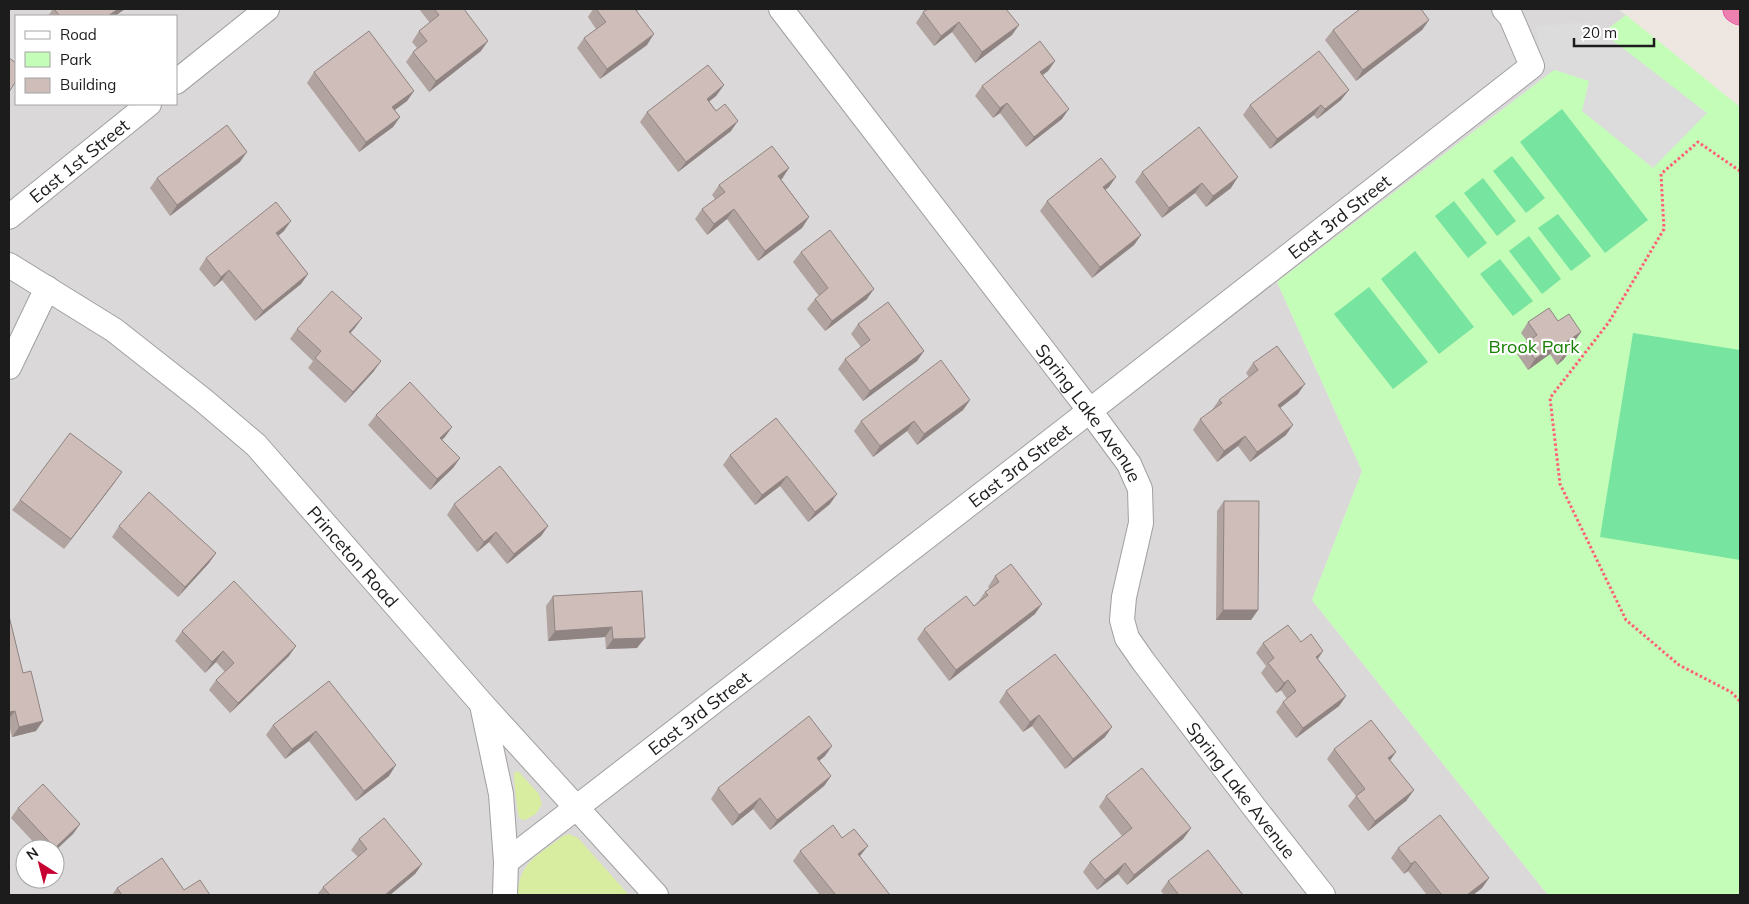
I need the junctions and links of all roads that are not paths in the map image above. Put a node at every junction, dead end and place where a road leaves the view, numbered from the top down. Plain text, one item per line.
1 (267, 9) edge
2 (781, 9) edge
3 (1504, 9) edge
4 (1737, 9) edge
5 (1740, 11) edge
6 (178, 80) edge
7 (148, 105) edge
8 (9, 216) edge
9 (9, 264) edge
10 (46, 288) junction
11 (9, 367) edge
12 (1090, 410) junction
13 (482, 704) junction
14 (577, 808) junction
15 (506, 862) junction
16 (505, 895) edge
17 (656, 895) edge
18 (1323, 895) edge

1 - 6 street
2 - 12 street, Spring Lake Avenue
3 - 12 street, East 3rd Street
4 - 5 highway
7 - 8 street, East 1st Street
9 - 10 street, Princeton Road
10 - 11 street
10 - 13 street, Princeton Road
12 - 14 street, East 3rd Street
12 - 18 street, Spring Lake Avenue
13 - 14 street, Princeton Road
13 - 15 street
14 - 15 street, East 3rd Street
14 - 17 street, Princeton Road
15 - 16 street

